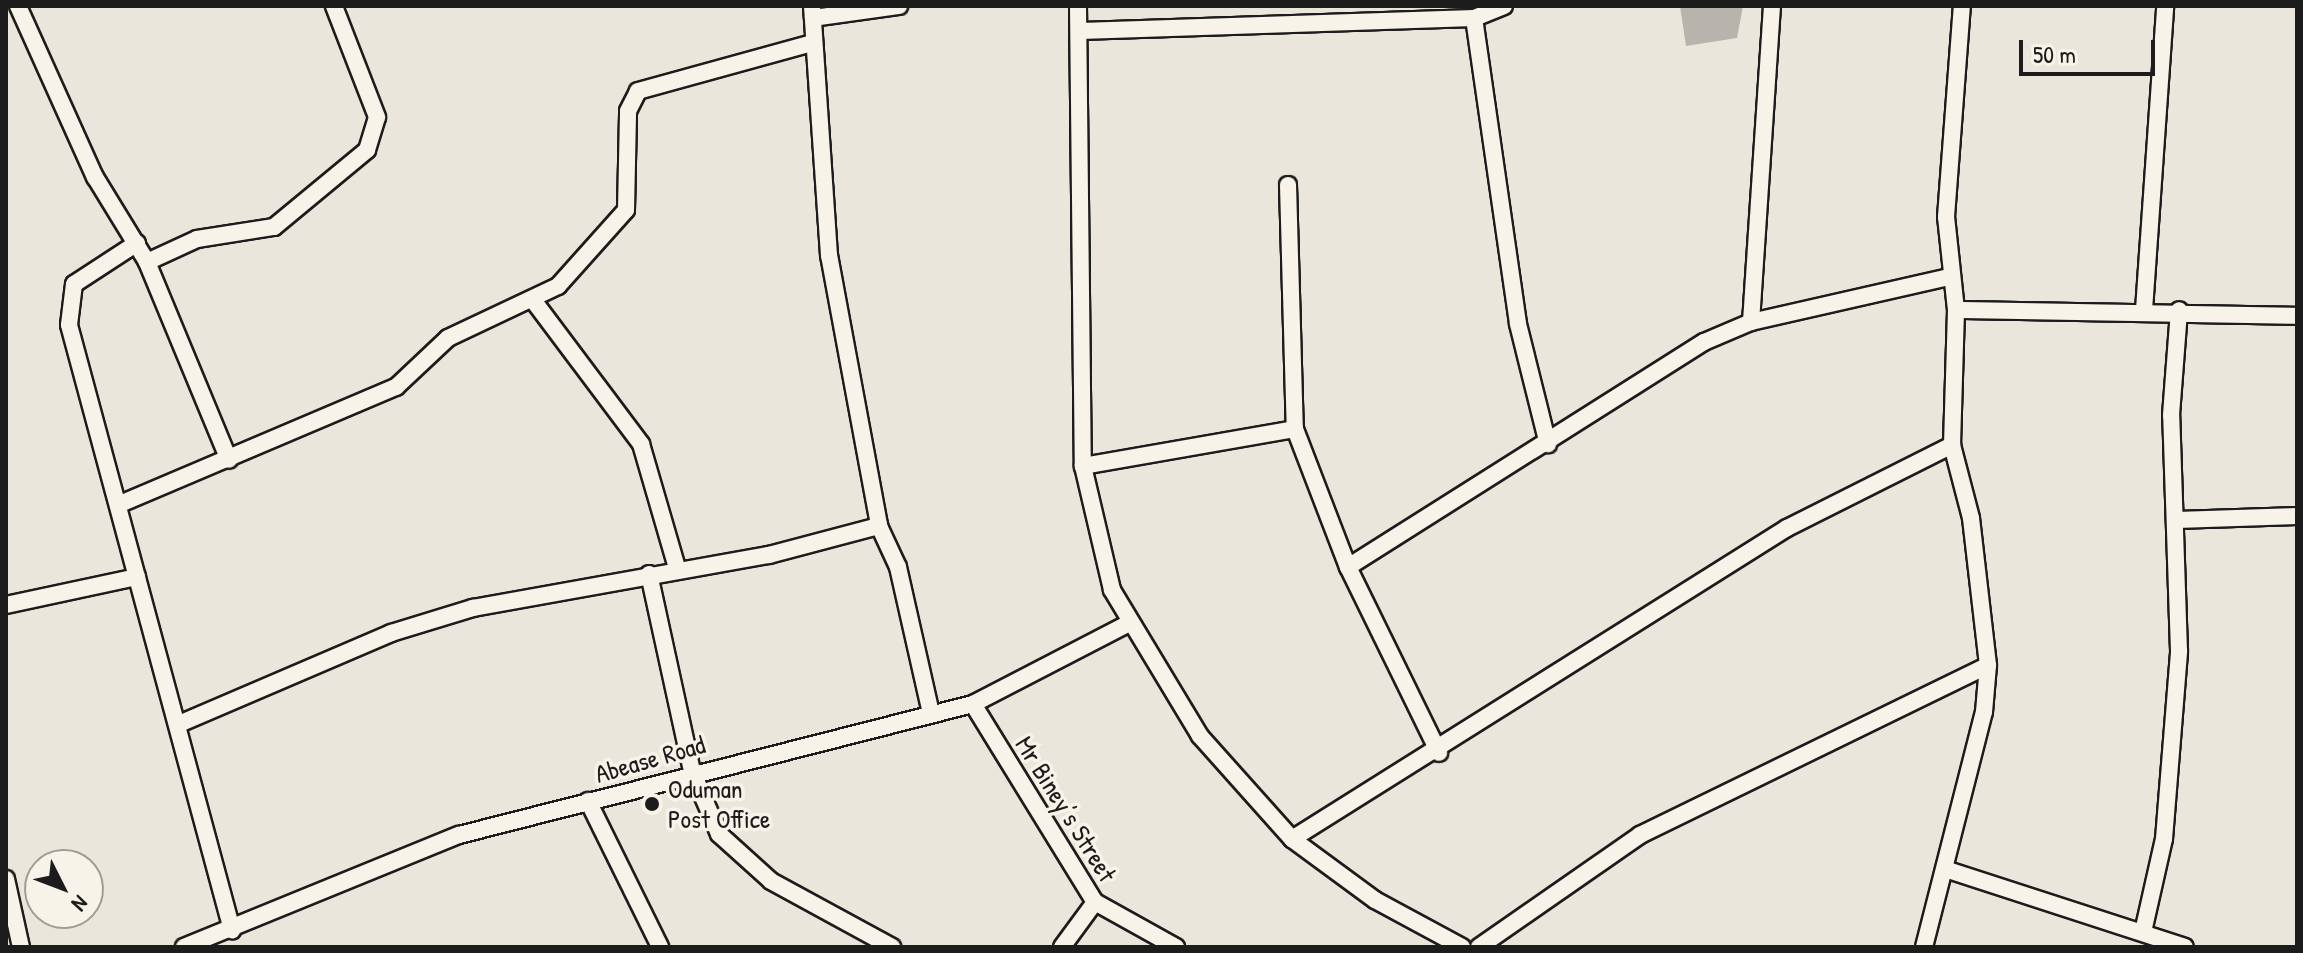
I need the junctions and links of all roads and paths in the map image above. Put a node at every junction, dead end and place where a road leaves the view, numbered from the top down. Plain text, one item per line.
1 (18, 6) edge
2 (353, 6) edge
3 (899, 6) edge
4 (1078, 6) edge
5 (1504, 6) edge
6 (1772, 6) edge
7 (1962, 6) edge
8 (2165, 6) edge
9 (335, 9) edge
10 (812, 12) edge
11 (1474, 18) junction
12 (1081, 31) junction
13 (809, 44) junction
14 (1288, 185) dead end
15 (137, 243) junction
16 (147, 262) junction
17 (1949, 277) junction
18 (533, 300) junction
19 (1956, 310) junction
20 (2144, 310) junction
21 (2179, 310) junction
22 (2297, 316) edge
23 (1751, 322) junction
24 (1295, 429) junction
25 (1548, 444) junction
26 (1952, 445) junction
27 (229, 460) junction
28 (1083, 466) junction
29 (120, 504) junction
30 (2297, 516) edge
31 (2177, 520) junction
32 (879, 526) junction
33 (1348, 567) junction
34 (678, 571) junction
35 (649, 574) junction
36 (137, 577) junction
37 (6, 605) edge
38 (1129, 623) junction
39 (1988, 665) junction
40 (973, 704) junction
41 (931, 714) junction
42 (179, 724) junction
43 (1439, 753) junction
44 (692, 771) junction
45 (588, 801) junction
46 (1292, 839) junction
47 (1948, 870) junction
48 (6, 879) edge
49 (1095, 902) junction
50 (232, 930) junction
51 (2143, 932) junction
52 (21, 947) edge
53 (184, 947) edge
54 (660, 947) edge
55 (892, 947) edge
56 (1062, 947) edge
57 (1176, 947) edge
58 (1462, 947) edge
59 (1479, 947) edge
60 (1924, 947) edge
61 (2185, 947) edge

1 - 15 street
2 - 9 street
3 - 10 street
4 - 12 street
5 - 11 street
6 - 23 street
7 - 17 street
8 - 20 street
9 - 16 street
10 - 13 street
11 - 12 street
11 - 25 street
12 - 28 street
13 - 18 street
13 - 32 street
14 - 24 street
15 - 16 street
15 - 29 street
16 - 27 street
17 - 19 street
17 - 23 street
18 - 27 street
18 - 34 street
19 - 20 street
19 - 26 street
20 - 21 street
21 - 22 street
21 - 31 street
23 - 25 street
24 - 28 street
24 - 33 street
25 - 33 street
26 - 39 street
26 - 43 street
27 - 29 street
28 - 38 street
29 - 36 street
30 - 31 street
31 - 51 street
32 - 34 street
32 - 41 street
33 - 43 street
34 - 35 street
35 - 42 street
35 - 44 street
36 - 37 street
36 - 42 street
38 - 40 street, Abease Road
38 - 46 street
39 - 47 street
39 - 59 street
40 - 41 street, Abease Road
40 - 49 street, Mr Biney’s Street
41 - 44 street, Abease Road
42 - 50 street
43 - 46 street
44 - 45 street, Abease Road
44 - 55 street
45 - 50 street, Abease Road
45 - 54 street
46 - 58 street
47 - 51 street
47 - 60 street
48 - 52 street
49 - 56 street
49 - 57 street, Mr Biney’s Street
50 - 53 street, Abease Road
51 - 61 street

